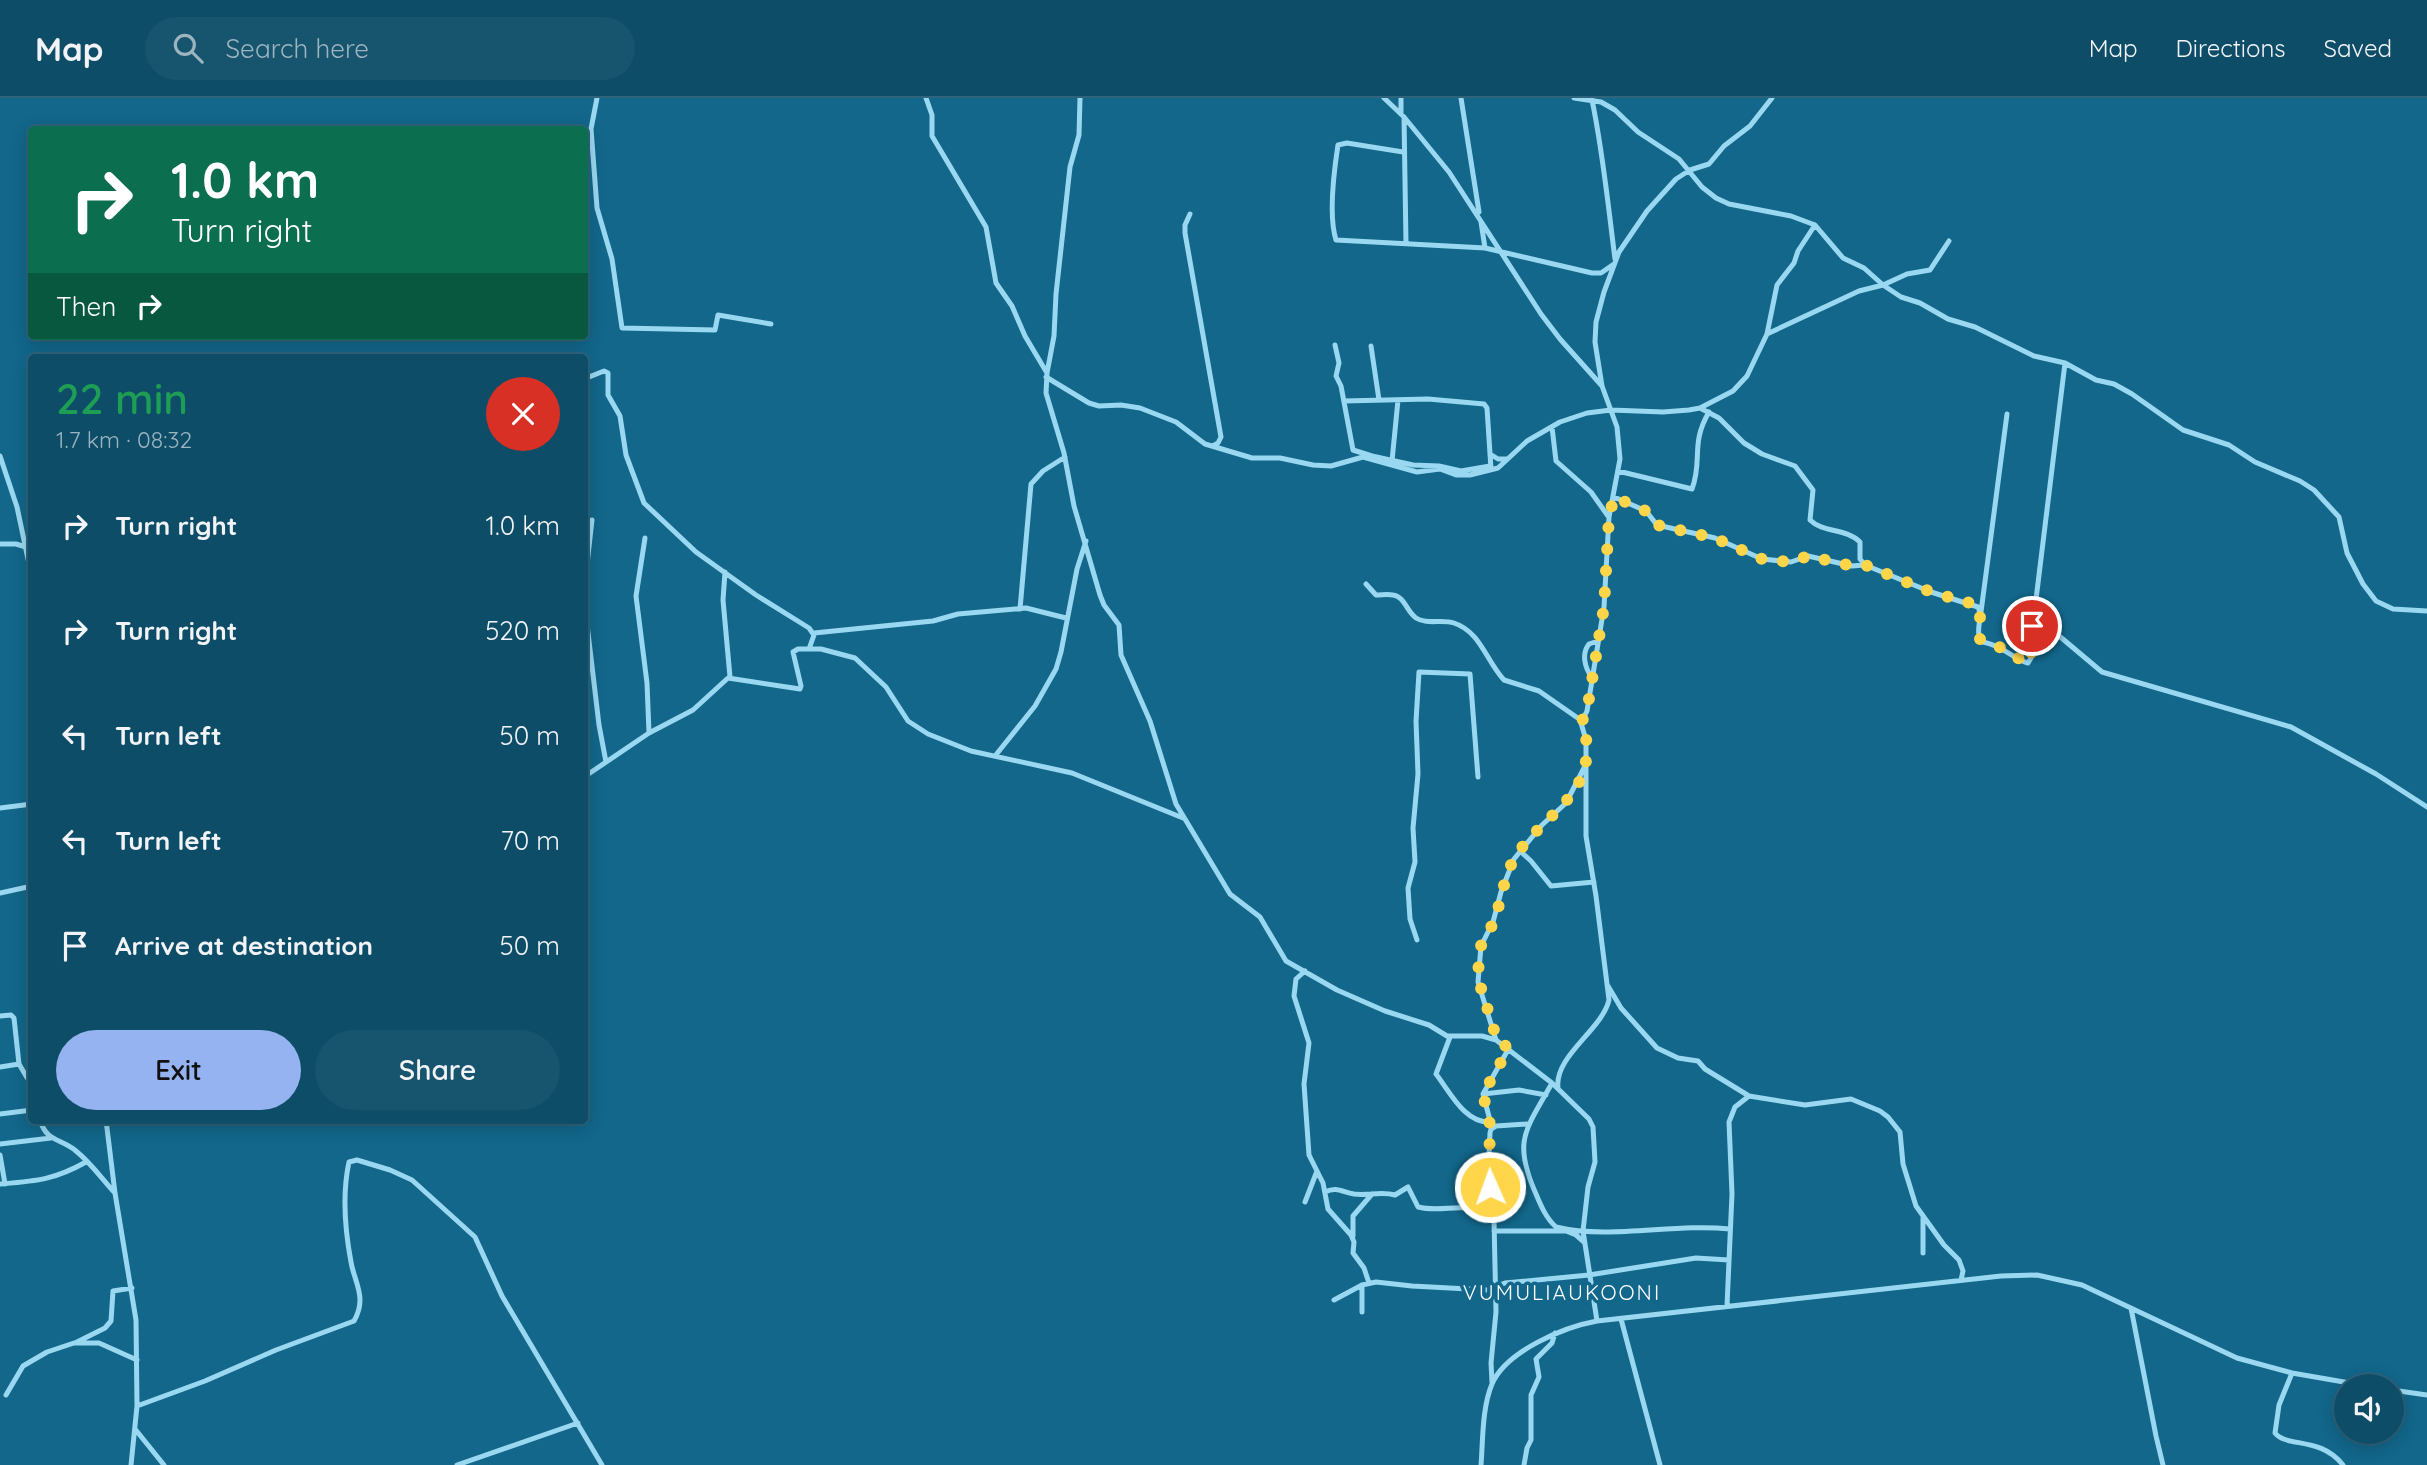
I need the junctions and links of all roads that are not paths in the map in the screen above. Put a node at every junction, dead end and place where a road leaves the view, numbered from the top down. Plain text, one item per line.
1 (597, 98) edge
2 (926, 98) edge
3 (1080, 98) edge
4 (1384, 98) edge
5 (1401, 98) edge
6 (1461, 98) edge
7 (1574, 98) edge
8 (1772, 98) edge
9 (1592, 100) junction
10 (1403, 116) junction
11 (1403, 152) junction
12 (1690, 170) junction
13 (1190, 214) dead end
14 (1480, 216) junction
15 (1815, 225) junction
16 (1949, 241) dead end
17 (1406, 244) junction
18 (1485, 248) junction
19 (1500, 252) junction
20 (1615, 262) junction
21 (1882, 285) junction
22 (771, 324) dead end
23 (1767, 334) junction
24 (1335, 345) dead end
25 (1371, 346) dead end
26 (2065, 363) junction
27 (1046, 375) junction
28 (588, 377) edge
29 (1602, 386) junction
30 (1379, 400) junction
31 (1398, 400) junction
32 (1344, 401) junction
33 (1700, 408) junction
34 (1611, 410) junction
35 (1709, 412) junction
36 (2007, 414) dead end
37 (1552, 426) junction
38 (1213, 446) junction
39 (1490, 454) junction
40 (0, 456) edge
41 (1065, 457) junction
42 (1507, 459) junction
43 (1392, 461) junction
44 (1490, 468) junction
45 (1618, 471) junction
46 (1614, 497) junction
47 (1609, 517) junction
48 (592, 520) dead end
49 (645, 538) dead end
50 (1086, 541) junction
51 (0, 544) edge
52 (26, 547) junction
53 (588, 556) edge
54 (28, 557) edge
55 (1865, 565) junction
56 (726, 572) junction
57 (1366, 584) dead end
58 (1020, 609) junction
59 (2413, 611) junction
60 (2427, 611) edge
61 (1981, 614) junction
62 (2427, 617) edge
63 (1066, 618) junction
64 (2033, 624) junction
65 (814, 633) junction
66 (588, 635) edge
67 (1598, 642) junction
68 (809, 649) junction
69 (730, 677) junction
70 (1592, 678) junction
71 (1582, 721) junction
72 (649, 733) junction
73 (995, 755) junction
74 (606, 762) junction
75 (1586, 764) junction
76 (588, 774) edge
77 (1478, 777) dead end
78 (28, 804) edge
79 (2427, 807) edge
80 (0, 808) edge
81 (1183, 818) junction
82 (1520, 851) junction
83 (1594, 882) junction
84 (28, 887) edge
85 (0, 893) edge
86 (1417, 940) dead end
87 (1305, 971) junction
88 (1608, 986) junction
89 (0, 1016) edge
90 (1450, 1037) junction
91 (1496, 1040) junction
92 (1509, 1048) junction
93 (19, 1064) junction
94 (0, 1067) edge
95 (28, 1079) edge
96 (1555, 1085) junction
97 (1483, 1094) junction
98 (1546, 1095) junction
99 (1749, 1096) junction
100 (28, 1110) edge
101 (0, 1114) edge
102 (41, 1124) edge
103 (106, 1124) edge
104 (1528, 1124) junction
105 (1491, 1125) junction
106 (51, 1138) junction
107 (0, 1144) edge
108 (0, 1155) edge
109 (86, 1162) junction
110 (1317, 1171) junction
111 (2, 1184) edge
112 (1458, 1186) dead end
113 (1490, 1187) junction
114 (115, 1192) junction
115 (1325, 1192) junction
116 (1372, 1194) junction
117 (1305, 1202) dead end
118 (1923, 1217) junction
119 (1494, 1220) junction
120 (1730, 1229) junction
121 (1494, 1231) junction
122 (1583, 1231) junction
123 (1353, 1239) junction
124 (1584, 1242) junction
125 (1923, 1253) dead end
126 (1729, 1260) junction
127 (1589, 1275) junction
128 (1961, 1280) junction
129 (1365, 1284) junction
130 (132, 1288) junction
131 (1495, 1288) junction
132 (1334, 1300) dead end
133 (1727, 1306) junction
134 (2131, 1308) junction
135 (1362, 1312) dead end
136 (1621, 1319) junction
137 (1597, 1321) junction
138 (1555, 1333) junction
139 (74, 1343) junction
140 (137, 1360) junction
141 (2292, 1373) junction
142 (2334, 1380) edge
143 (1492, 1382) junction
144 (2404, 1392) edge
145 (6, 1395) dead end
146 (2427, 1395) edge
147 (137, 1406) junction
148 (578, 1423) junction
149 (135, 1429) junction
150 (131, 1465) edge
151 (164, 1465) edge
152 (457, 1465) edge
153 (602, 1465) edge
154 (1481, 1465) edge
155 (1524, 1465) edge
156 (1660, 1465) edge
157 (2163, 1465) edge
158 (2343, 1465) edge

1 - 22 street
2 - 27 street
3 - 27 street
4 - 10 street
5 - 10 street
6 - 14 street
7 - 9 street
8 - 12 street
9 - 12 street
9 - 20 street
10 - 11 street
10 - 14 street
11 - 17 street
11 - 17 street
12 - 15 street
12 - 20 street
13 - 38 street
14 - 18 street
14 - 19 street
15 - 21 street
15 - 23 street
16 - 21 street
17 - 18 street
18 - 19 street
19 - 20 street
19 - 29 street
20 - 29 street
21 - 23 street
21 - 26 street
23 - 33 street
24 - 32 street
25 - 30 street
26 - 59 street
26 - 64 street
27 - 38 street
27 - 41 street
28 - 56 street
29 - 34 street
30 - 31 street
30 - 32 street
31 - 39 street
31 - 43 street
32 - 43 street
33 - 34 street
33 - 35 street
34 - 37 street
34 - 45 street
35 - 45 street
35 - 55 street
36 - 61 street
37 - 42 street
37 - 47 street
38 - 44 street
39 - 42 street
39 - 44 street
40 - 52 street
41 - 50 street
41 - 58 street
42 - 44 street
43 - 44 street
45 - 46 street
46 - 47 street
46 - 55 street
47 - 67 street
48 - 53 street
49 - 72 street
50 - 63 street
50 - 81 street
51 - 52 street
52 - 54 street
55 - 61 street
56 - 65 street
56 - 69 street
57 - 71 street
58 - 63 street
58 - 65 street
59 - 60 street
59 - 62 street
61 - 64 street
63 - 73 street
64 - 79 street
65 - 68 street
66 - 74 street
67 - 70 street
67 - 70 street
68 - 69 street
68 - 73 street
69 - 72 street
70 - 71 street
71 - 75 street
72 - 74 street
73 - 81 street
74 - 76 street
75 - 82 street
75 - 83 street
77 - 86 street
78 - 80 street
81 - 87 street
82 - 83 street
82 - 91 street
83 - 88 street
84 - 85 street
87 - 90 street
87 - 110 street
88 - 96 street
88 - 99 street
89 - 93 street
90 - 91 street
90 - 105 street
91 - 92 street
92 - 96 street
92 - 97 street
93 - 94 street
93 - 95 street
96 - 98 street
96 - 122 street
97 - 98 street
97 - 105 street
98 - 104 street
99 - 118 street
99 - 120 street
100 - 101 street
102 - 106 street
103 - 114 street
104 - 105 street
104 - 122 street
105 - 113 street
106 - 107 street
106 - 109 street
108 - 111 street
109 - 111 street
109 - 114 street
110 - 115 street
110 - 117 street
112 - 113 street
113 - 119 street
114 - 130 street
115 - 116 street
115 - 123 street
116 - 119 street
116 - 123 street
118 - 125 street
118 - 128 street
119 - 121 street
120 - 122 street
120 - 126 street
121 - 124 street
121 - 131 street
122 - 124 street
123 - 129 street
124 - 127 street
126 - 127 street
126 - 133 street
127 - 131 street
127 - 137 street
128 - 133 street
128 - 134 street
129 - 131 street
129 - 132 street
129 - 135 street
130 - 139 street
130 - 140 street
131 - 143 street
133 - 136 street
134 - 141 street
134 - 157 street
136 - 137 street
136 - 156 street
137 - 138 street
138 - 143 street
138 - 155 street
139 - 140 street
139 - 145 street
140 - 147 street
141 - 142 street
141 - 158 street
143 - 154 street
144 - 146 street
147 - 148 street
147 - 149 street
148 - 152 street
148 - 153 street
149 - 150 street
149 - 151 street

